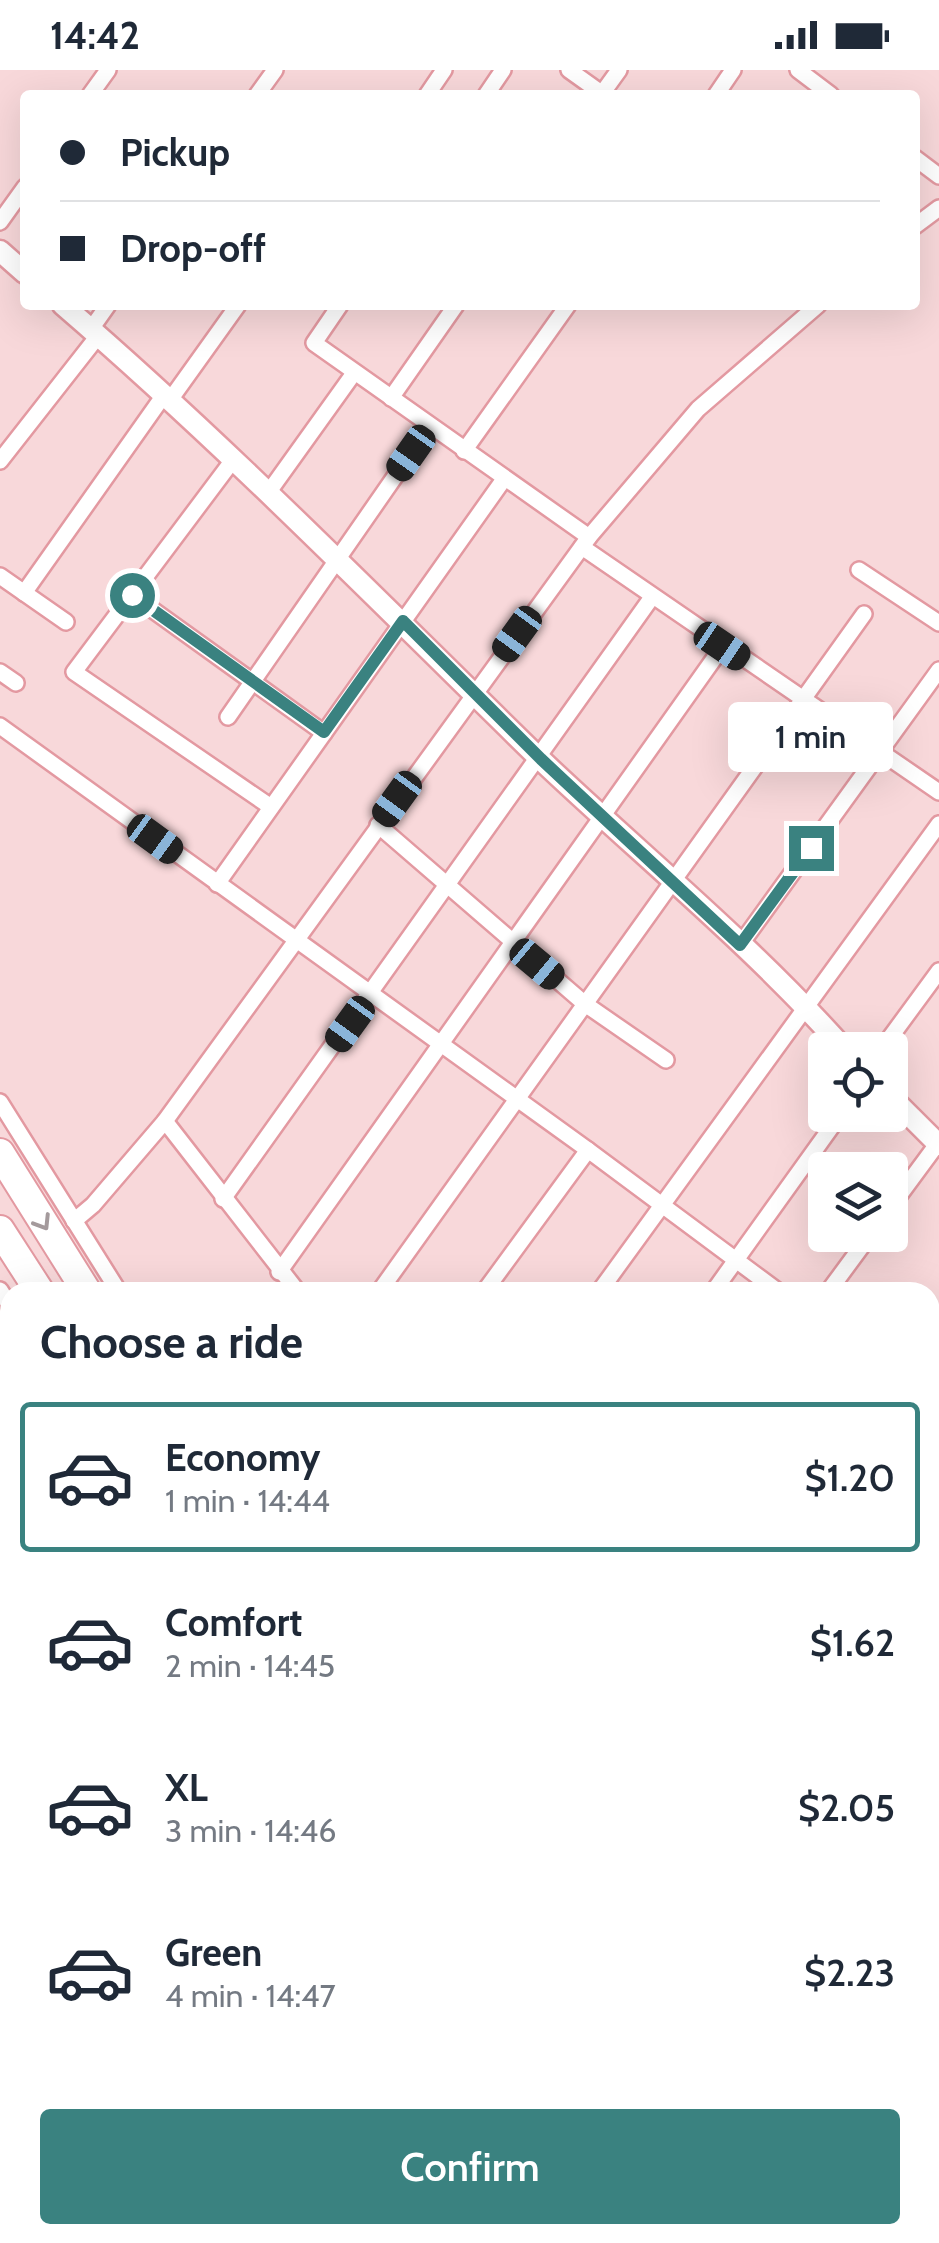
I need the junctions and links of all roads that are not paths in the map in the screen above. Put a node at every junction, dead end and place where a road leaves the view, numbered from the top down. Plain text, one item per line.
1 (570, 70) edge
2 (798, 70) edge
3 (596, 90) edge
4 (824, 90) edge
5 (20, 194) edge
6 (0, 222) edge
7 (0, 251) edge
8 (20, 269) edge
9 (68, 310) edge
10 (105, 310) edge
11 (234, 310) edge
12 (337, 310) edge
13 (453, 310) edge
14 (564, 310) edge
15 (812, 310) edge
16 (94, 332) junction
17 (354, 372) junction
18 (167, 398) junction
19 (391, 398) junction
20 (430, 426) junction
21 (464, 451) junction
22 (232, 460) junction
23 (0, 461) edge
24 (504, 479) junction
25 (268, 493) junction
26 (585, 542) junction
27 (338, 560) junction
28 (858, 570) dead end
29 (0, 576) edge
30 (24, 592) junction
31 (132, 595) junction
32 (652, 596) junction
33 (864, 614) dead end
34 (403, 621) junction
35 (66, 622) dead end
36 (939, 624) edge
37 (722, 646) junction
38 (939, 670) edge
39 (0, 672) edge
40 (253, 682) junction
41 (16, 683) dead end
42 (474, 693) junction
43 (802, 701) junction
44 (228, 718) dead end
45 (0, 726) edge
46 (324, 732) junction
47 (882, 752) junction
48 (541, 759) junction
49 (939, 792) edge
50 (271, 808) junction
51 (605, 817) junction
52 (939, 824) edge
53 (378, 825) junction
54 (672, 882) junction
55 (217, 884) junction
56 (448, 889) junction
57 (294, 940) junction
58 (513, 944) junction
59 (740, 945) junction
60 (939, 972) edge
61 (372, 995) junction
62 (585, 1004) junction
63 (805, 1004) junction
64 (830, 1032) edge
65 (894, 1032) edge
66 (440, 1046) junction
67 (666, 1060) dead end
68 (518, 1100) junction
69 (0, 1102) edge
70 (908, 1112) edge
71 (165, 1121) junction
72 (828, 1132) edge
73 (936, 1136) edge
74 (588, 1150) junction
75 (0, 1153) edge
76 (908, 1180) edge
77 (223, 1199) junction
78 (662, 1205) junction
79 (74, 1221) junction
80 (0, 1230) edge
81 (857, 1252) edge
82 (736, 1260) junction
83 (279, 1272) junction
84 (34, 1282) edge
85 (81, 1282) edge
86 (112, 1282) edge
87 (288, 1282) edge
88 (386, 1282) edge
89 (491, 1282) edge
90 (606, 1282) edge
91 (721, 1282) edge
92 (766, 1282) edge
93 (835, 1282) edge

1 - 3 street
2 - 4 street
5 - 6 street
7 - 8 street
9 - 16 street
10 - 16 street
11 - 18 street
12 - 17 street
13 - 19 street
14 - 21 street
15 - 26 street
16 - 18 street
16 - 23 street
17 - 19 street
17 - 25 street
18 - 22 street
18 - 30 street
19 - 20 street
20 - 21 street
20 - 27 street
21 - 24 street
22 - 25 street
22 - 31 street
24 - 26 street
24 - 34 street
25 - 27 street
26 - 32 street
26 - 42 street
27 - 34 street
27 - 40 street
28 - 36 street
29 - 30 street
30 - 35 street
31 - 40 street
31 - 50 street
32 - 37 street
32 - 48 street
33 - 43 street
34 - 42 street
34 - 46 street
37 - 43 street
37 - 51 street
38 - 47 street
39 - 41 street
40 - 44 street
40 - 46 street
42 - 48 street
42 - 53 street
43 - 47 street
43 - 54 street
45 - 55 street
46 - 50 street
47 - 49 street
47 - 59 street
48 - 51 street
48 - 56 street
50 - 55 street
51 - 54 street
51 - 58 street
52 - 63 street
53 - 56 street
53 - 57 street
54 - 59 street
54 - 62 street
55 - 57 street
56 - 58 street
56 - 61 street
57 - 61 street
57 - 71 street
58 - 62 street
58 - 66 street
59 - 63 street
60 - 65 street
61 - 66 street
61 - 77 street
62 - 67 street
62 - 68 street
63 - 64 street
63 - 78 street
66 - 68 street
66 - 83 street
68 - 74 street
68 - 88 street
69 - 79 street
70 - 73 street
71 - 77 street
71 - 79 street
72 - 82 street
73 - 76 street
74 - 78 street
74 - 89 street
75 -> 85 highway
77 - 83 street
78 - 82 street
78 - 90 street
79 - 86 street
80 - 84 highway
81 - 93 street
82 - 91 street
82 - 92 street
83 - 87 street

